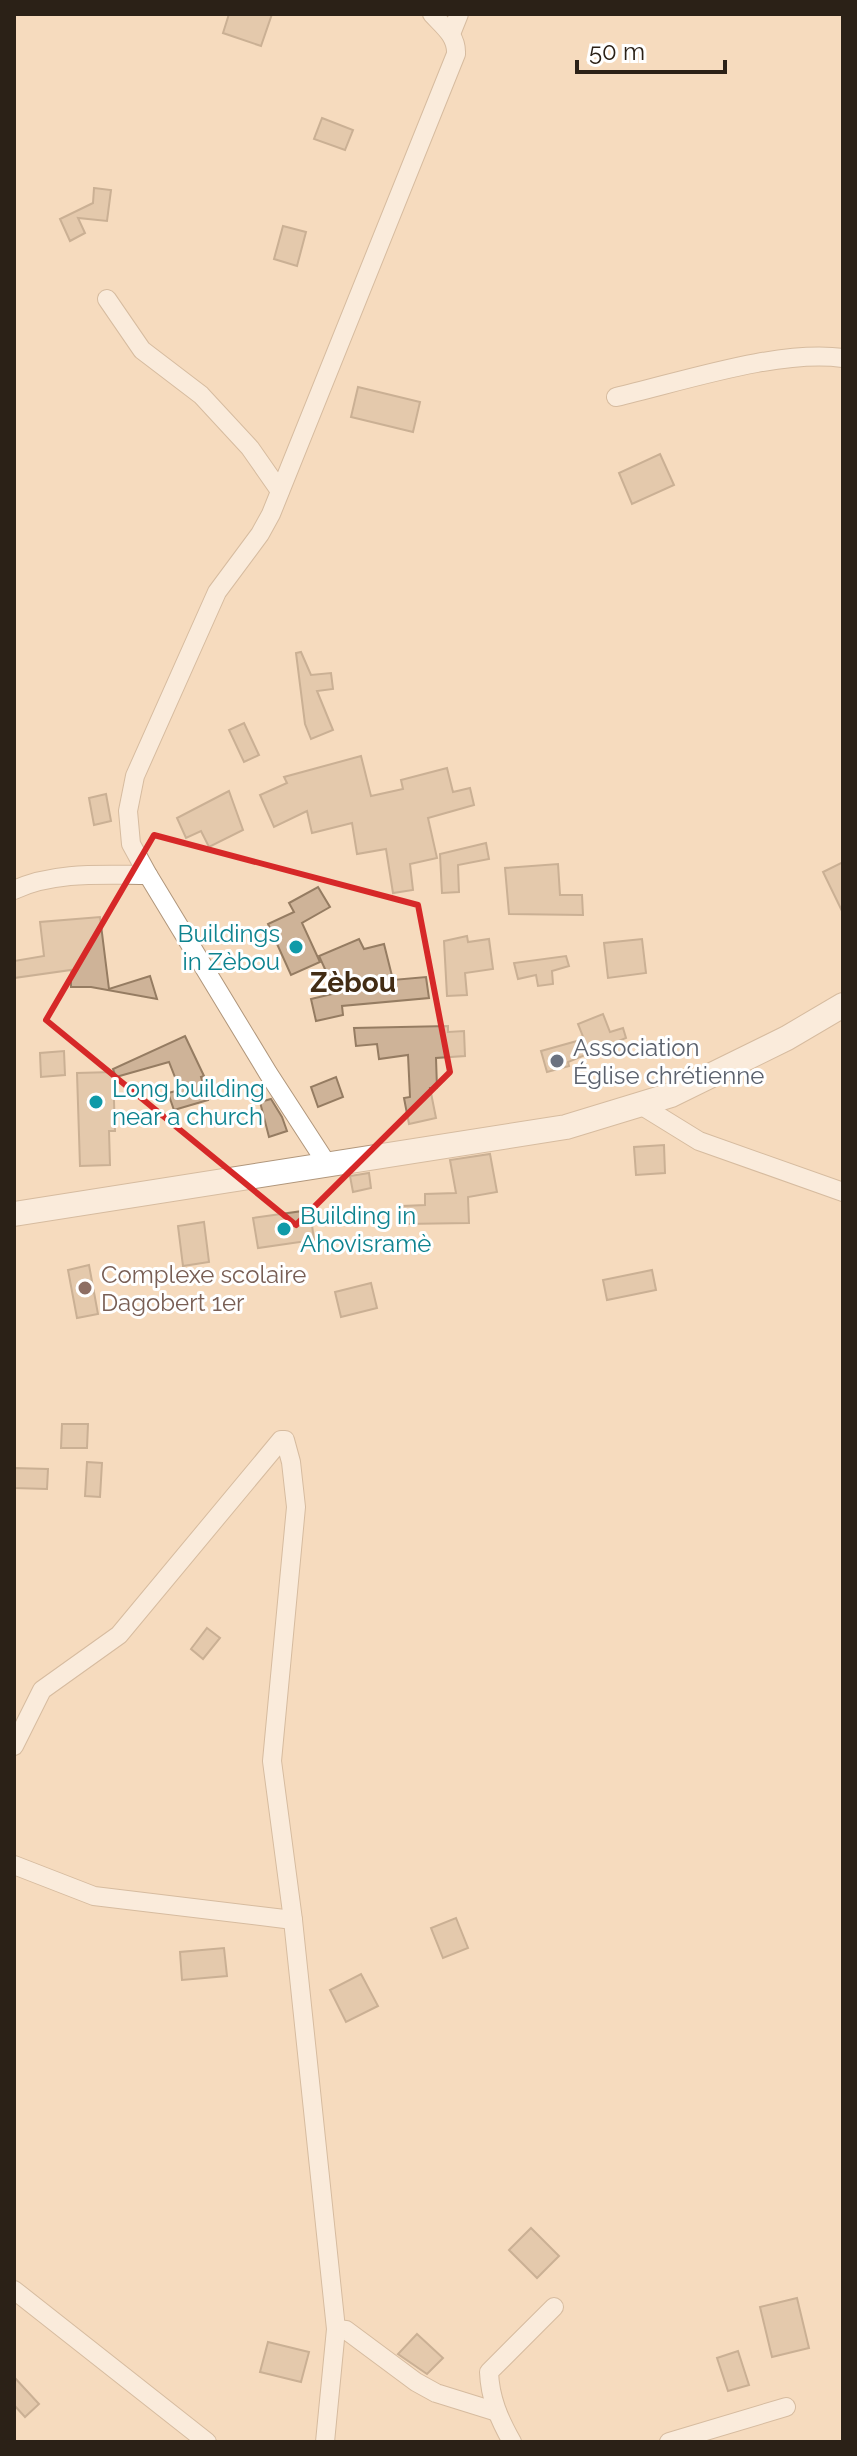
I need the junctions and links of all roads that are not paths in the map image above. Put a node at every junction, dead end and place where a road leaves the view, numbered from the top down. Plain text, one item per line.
1 (432, 14) edge
2 (459, 14) edge
3 (451, 34) junction
4 (107, 299) dead end
5 (843, 358) edge
6 (616, 397) dead end
7 (280, 491) junction
8 (148, 875) junction
9 (14, 890) edge
10 (843, 1005) edge
11 (639, 1104) junction
12 (327, 1164) junction
13 (843, 1192) edge
14 (14, 1214) edge
15 (14, 1746) edge
16 (14, 1865) edge
17 (293, 1920) junction
18 (14, 2290) edge
19 (554, 2307) dead end
20 (336, 2329) junction
21 (786, 2407) dead end
22 (497, 2412) junction
23 (207, 2442) edge
24 (325, 2442) edge
25 (512, 2442) edge
26 (669, 2442) edge

1 - 3 street
2 - 3 street
3 - 7 street
4 - 7 street
5 - 6 street
7 - 8 street
8 - 9 street
8 - 12 street
10 - 11 street
11 - 12 street
11 - 13 street
12 - 14 street
15 - 17 street
16 - 17 street
17 - 20 street
18 - 23 street
19 - 22 street
20 - 22 street
20 - 24 street
21 - 26 street
22 - 25 street

